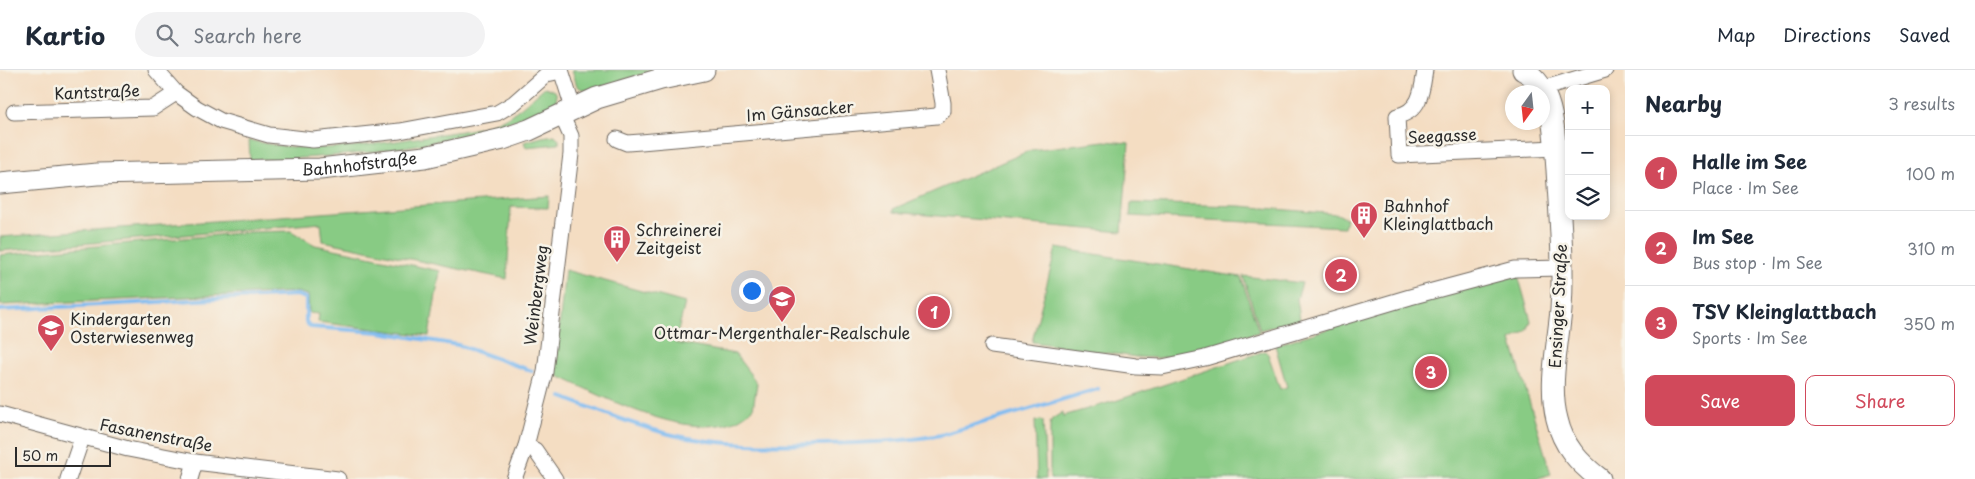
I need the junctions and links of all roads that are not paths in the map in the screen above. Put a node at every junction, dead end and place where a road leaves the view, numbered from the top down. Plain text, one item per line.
1 (156, 70) edge
2 (704, 70) edge
3 (936, 70) edge
4 (1425, 70) edge
5 (1523, 70) edge
6 (1606, 70) edge
7 (561, 71) edge
8 (1539, 85) edge
9 (1550, 87) edge
10 (176, 93) junction
11 (567, 111) junction
12 (14, 112) dead end
13 (1550, 115) edge
14 (617, 140) dead end
15 (1555, 148) junction
16 (0, 183) edge
17 (1562, 268) junction
18 (992, 346) dead end
19 (0, 414) edge
20 (82, 438) junction
21 (526, 446) junction
22 (195, 462) junction
23 (309, 478) edge
24 (68, 479) edge
25 (190, 479) edge
26 (338, 479) edge
27 (514, 479) edge
28 (555, 479) edge
29 (1600, 479) edge

1 - 10 street
2 - 11 main road, Bahnhofstraße
3 - 14 street, Im Gänsacker
4 - 15 street, Seegasse
5 - 8 main road
6 - 9 street
7 - 10 street
7 - 11 street, Weinbergweg
10 - 12 street, Kantstraße
11 - 16 main road, Bahnhofstraße
11 - 21 street, Weinbergweg
13 - 15 main road, Ensinger Straße
15 - 17 main road, Ensinger Straße
17 - 18 street
17 - 29 main road, Ensinger Straße
19 - 20 street, Fasanenstraße
20 - 22 street, Fasanenstraße
20 - 24 street
21 - 27 street, Weinbergweg
21 - 28 street
22 - 23 street, Fasanenstraße
22 - 25 street
23 - 26 street, Fasanenstraße

